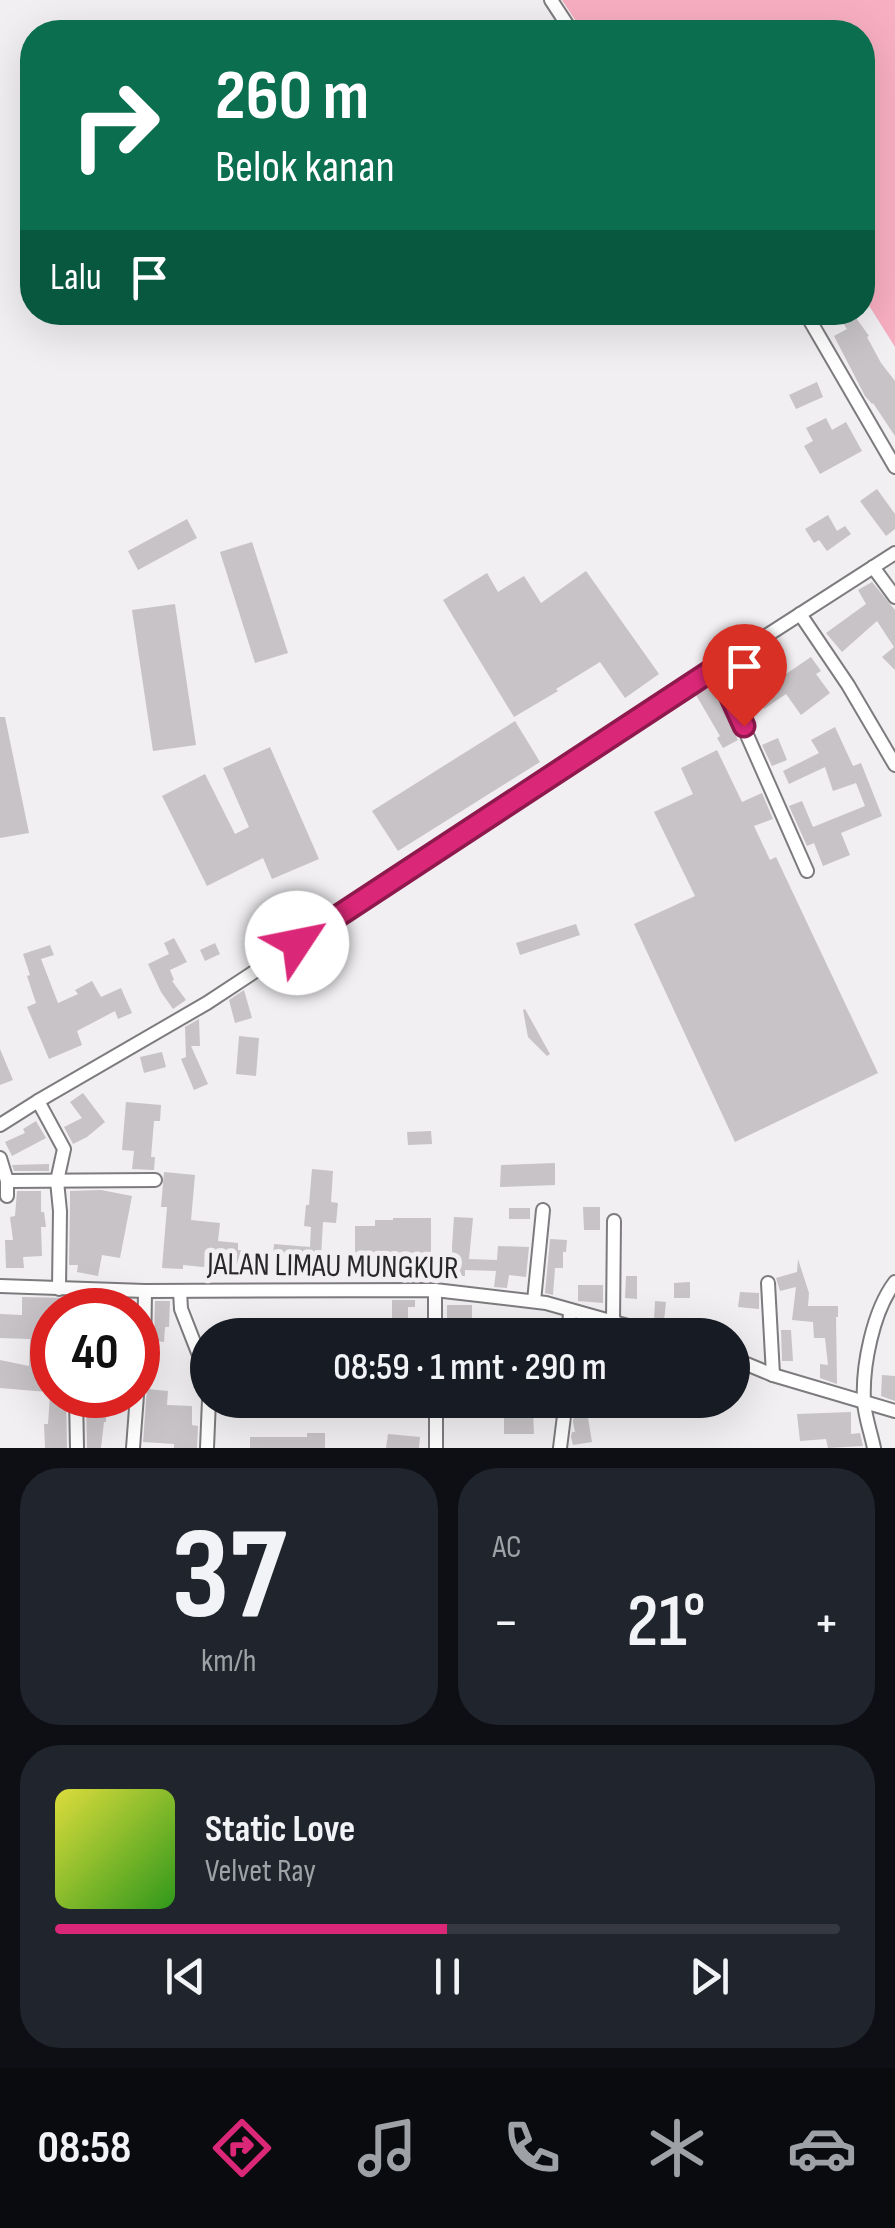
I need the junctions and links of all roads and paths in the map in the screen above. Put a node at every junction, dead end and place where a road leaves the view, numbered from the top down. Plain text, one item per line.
1 (813, 325) edge
2 (895, 467) edge
3 (895, 553) edge
4 (873, 567) junction
5 (895, 598) edge
6 (800, 614) junction
7 (717, 667) junction
8 (895, 765) edge
9 (807, 871) dead end
10 (38, 1101) junction
11 (0, 1125) edge
12 (0, 1158) edge
13 (155, 1180) dead end
14 (57, 1181) junction
15 (543, 1210) dead end
16 (614, 1222) dead end
17 (895, 1282) edge
18 (768, 1283) dead end
19 (0, 1286) edge
20 (39, 1288) edge
21 (59, 1288) edge
22 (180, 1290) junction
23 (435, 1290) junction
24 (160, 1291) edge
25 (534, 1301) junction
26 (570, 1310) junction
27 (436, 1318) edge
28 (570, 1318) edge
29 (599, 1318) edge
30 (613, 1318) edge
31 (190, 1332) edge
32 (750, 1365) edge
33 (774, 1375) junction
34 (864, 1401) junction
35 (895, 1410) edge
36 (76, 1418) edge
37 (135, 1418) edge
38 (208, 1418) edge
39 (436, 1418) edge
40 (564, 1418) edge
41 (76, 1448) edge
42 (133, 1448) edge
43 (207, 1448) edge
44 (436, 1448) edge
45 (560, 1448) edge
46 (874, 1448) edge

1 - 2 street
3 - 4 street
4 - 5 street
4 - 6 street
6 - 7 street
6 - 8 street
7 - 9 street
7 - 10 street
10 - 11 street
10 - 14 street
12 - 14 street
13 - 14 street
14 - 21 street
15 - 25 street
16 - 30 street
17 - 34 street
18 - 33 street
19 - 20 street, JALAN LIMAU MUNGKUR
22 - 23 street, JALAN LIMAU MUNGKUR
22 - 24 street, JALAN LIMAU MUNGKUR
22 - 31 street
23 - 25 street, JALAN LIMAU MUNGKUR
23 - 27 street
25 - 26 street, JALAN LIMAU MUNGKUR
26 - 28 street
26 - 29 street, JALAN LIMAU MUNGKUR
32 - 33 street
33 - 34 street
34 - 35 street
34 - 46 street
36 - 41 street
37 - 42 street
38 - 43 street
39 - 44 street
40 - 45 street

